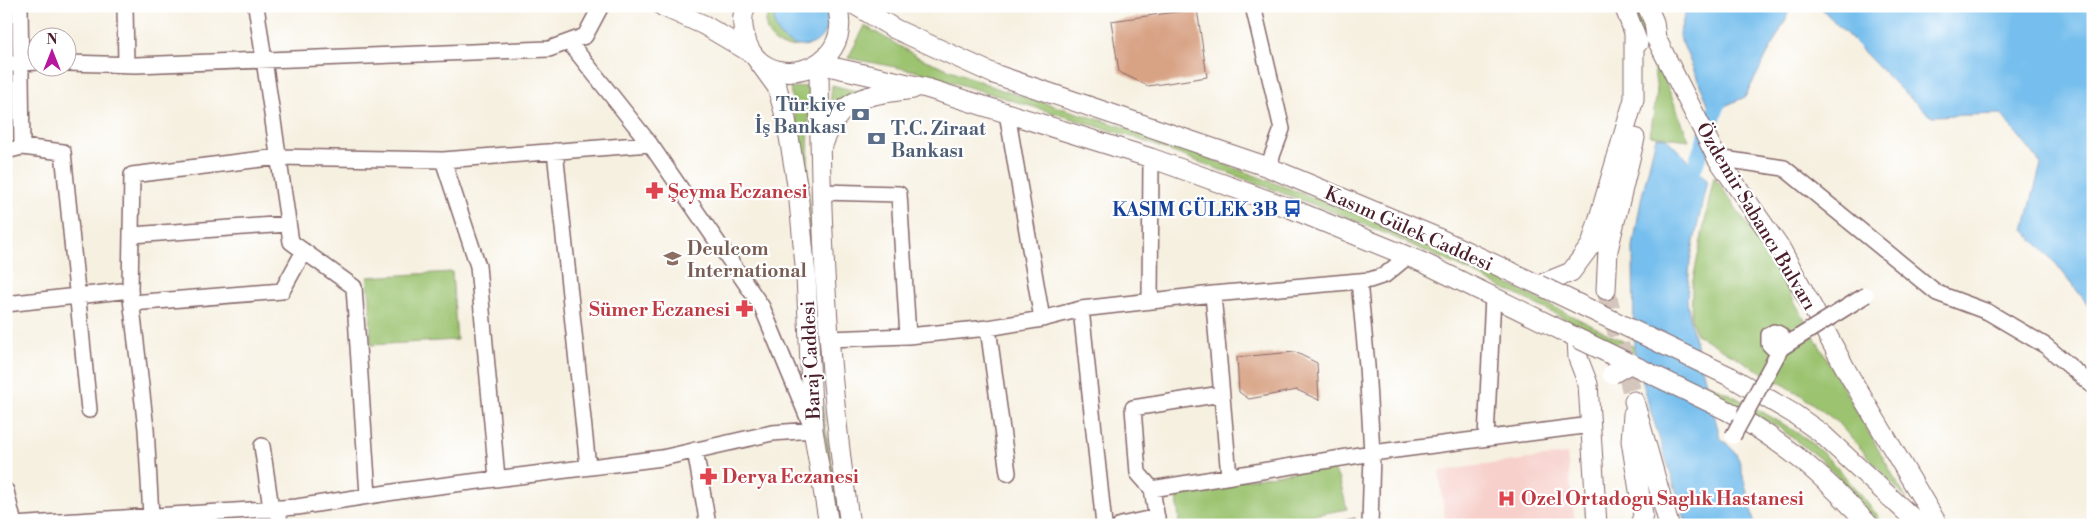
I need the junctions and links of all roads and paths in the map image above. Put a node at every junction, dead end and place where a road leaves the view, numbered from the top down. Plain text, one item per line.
1 (20, 6) edge
2 (125, 6) edge
3 (256, 6) edge
4 (601, 6) edge
5 (662, 6) edge
6 (746, 6) edge
7 (838, 6) edge
8 (857, 6) edge
9 (1253, 6) edge
10 (1624, 6) edge
11 (1647, 6) edge
12 (1634, 31) junction
13 (569, 42) junction
14 (753, 54) junction
15 (265, 60) junction
16 (28, 62) edge
17 (14, 63) edge
18 (78, 63) edge
19 (819, 64) junction
20 (126, 65) junction
21 (926, 88) junction
22 (1007, 113) junction
23 (650, 144) junction
24 (22, 147) junction
25 (6, 151) edge
26 (555, 151) junction
27 (820, 151) junction
28 (278, 157) junction
29 (1151, 158) junction
30 (1717, 158) junction
31 (443, 160) junction
32 (1268, 167) junction
33 (821, 192) junction
34 (288, 224) junction
35 (132, 235) junction
36 (304, 251) junction
37 (1408, 256) junction
38 (1359, 281) junction
39 (1539, 285) junction
40 (1606, 290) tunnel mouth
41 (79, 294) junction
42 (1213, 294) junction
43 (1866, 295) dead end
44 (131, 296) junction
45 (1493, 296) junction
46 (1150, 301) junction
47 (6, 304) edge
48 (1081, 309) junction
49 (1042, 319) junction
50 (988, 328) junction
51 (908, 336) junction
52 (1577, 338) junction
53 (829, 339) junction
54 (1632, 363) junction
55 (1588, 384) junction
56 (2093, 386) edge
57 (1222, 394) junction
58 (89, 410) dead end
59 (1591, 425) junction
60 (813, 430) junction
61 (1733, 436) dead end
62 (1486, 437) junction
63 (262, 446) dead end
64 (695, 450) junction
65 (1372, 453) junction
66 (588, 467) junction
67 (1008, 473) dead end
68 (1229, 476) junction
69 (497, 478) junction
70 (1152, 489) junction
71 (6, 491) edge
72 (368, 496) junction
73 (274, 508) junction
74 (151, 516) junction
75 (220, 518) edge
76 (1157, 521) edge
77 (14, 524) edge
78 (280, 525) edge
79 (708, 525) edge
80 (829, 525) edge
81 (850, 525) edge
82 (1104, 525) edge
83 (1120, 525) edge
84 (1370, 525) edge
85 (1597, 525) edge
86 (1640, 525) edge
87 (1669, 525) edge
88 (1869, 525) edge
89 (1920, 525) edge
90 (1938, 525) edge

1 - 17 street
2 - 20 street
3 - 15 street
4 - 13 street
5 - 14 main road
6 - 14 main road
7 - 19 main road
8 - 32 main road, Kasım Gülek Caddesi
9 - 32 street
10 - 12 main road
11 - 30 main road, Özdemir Sabancı Bulvarı
12 - 39 main road
12 - 40 main road
13 - 15 street
13 - 23 street
14 - 19 main road
14 - 60 main road, Baraj Caddesi
15 - 20 street
15 - 28 street
16 - 17 street
17 - 24 street
18 - 20 street
19 - 21 main road, Kasım Gülek Caddesi
19 - 27 main road, Baraj Caddesi
21 - 22 main road, Kasım Gülek Caddesi
21 - 27 main road
22 - 29 main road, Kasım Gülek Caddesi
22 - 49 street
23 - 26 street
23 - 60 street
24 - 25 street
24 - 41 street
26 - 31 street
26 - 66 street
27 - 33 main road, Baraj Caddesi
28 - 31 street
28 - 34 street
28 - 35 street
29 - 37 main road, Kasım Gülek Caddesi
29 - 46 street
30 - 56 street
30 - 90 main road, Özdemir Sabancı Bulvarı
31 - 69 street
32 - 39 main road, Kasım Gülek Caddesi
33 - 51 street
33 - 53 main road, Baraj Caddesi
34 - 35 street
34 - 36 street
35 - 44 street
36 - 44 street
36 - 72 street
37 - 38 street
37 - 45 main road, Kasım Gülek Caddesi
38 - 42 street
38 - 65 street
39 - 89 main road, Kasım Gülek Caddesi, bridge
41 - 44 street
41 - 47 street
41 - 58 street
42 - 46 street
42 - 57 street
43 - 61 street, bridge
44 - 74 street
45 - 52 main road, Kasım Gülek Caddesi
45 - 62 street
46 - 48 street
48 - 49 street
48 - 82 street
49 - 50 street
50 - 51 street
50 - 67 street
51 - 53 street
52 - 54 main road, Kasım Gülek Caddesi, bridge
52 - 55 main road
53 - 81 main road, Baraj Caddesi
54 - 55 main road, bridge
54 - 88 main road, Kasım Gülek Caddesi, bridge
55 - 59 main road
57 - 68 street
57 - 70 street
59 - 62 street
59 - 85 main road
60 - 64 street
60 - 80 main road, Baraj Caddesi
62 - 65 street
63 - 73 street
64 - 66 street
64 - 79 street
65 - 68 street
65 - 84 street
66 - 69 street
68 - 70 street
69 - 72 street
70 - 76 street
71 - 77 street
72 - 73 street
73 - 75 street
73 - 78 street
74 - 75 street
74 - 77 street
76 - 83 street
86 - 87 main road

